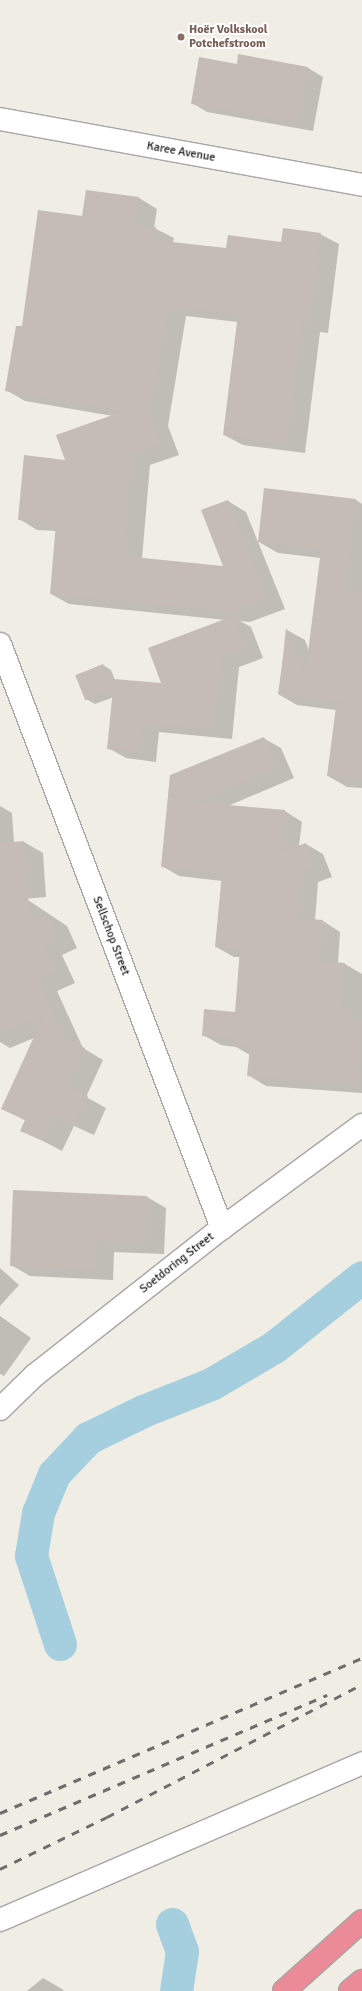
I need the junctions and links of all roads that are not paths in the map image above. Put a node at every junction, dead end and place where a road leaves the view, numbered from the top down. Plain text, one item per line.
1 (0, 119) edge
2 (362, 185) edge
3 (0, 644) edge
4 (362, 1125) edge
5 (222, 1228) junction
6 (0, 1409) edge
7 (362, 1763) edge
8 (0, 1920) edge
9 (362, 1921) edge
10 (362, 1981) edge
11 (284, 1991) edge
12 (350, 1991) edge

1 - 2 street, Karee Avenue
3 - 5 street, Sellschop Street
4 - 5 street, Soetdoring Street
5 - 6 street, Soetdoring Street
7 - 8 street
9 - 11 highway
10 - 12 highway

